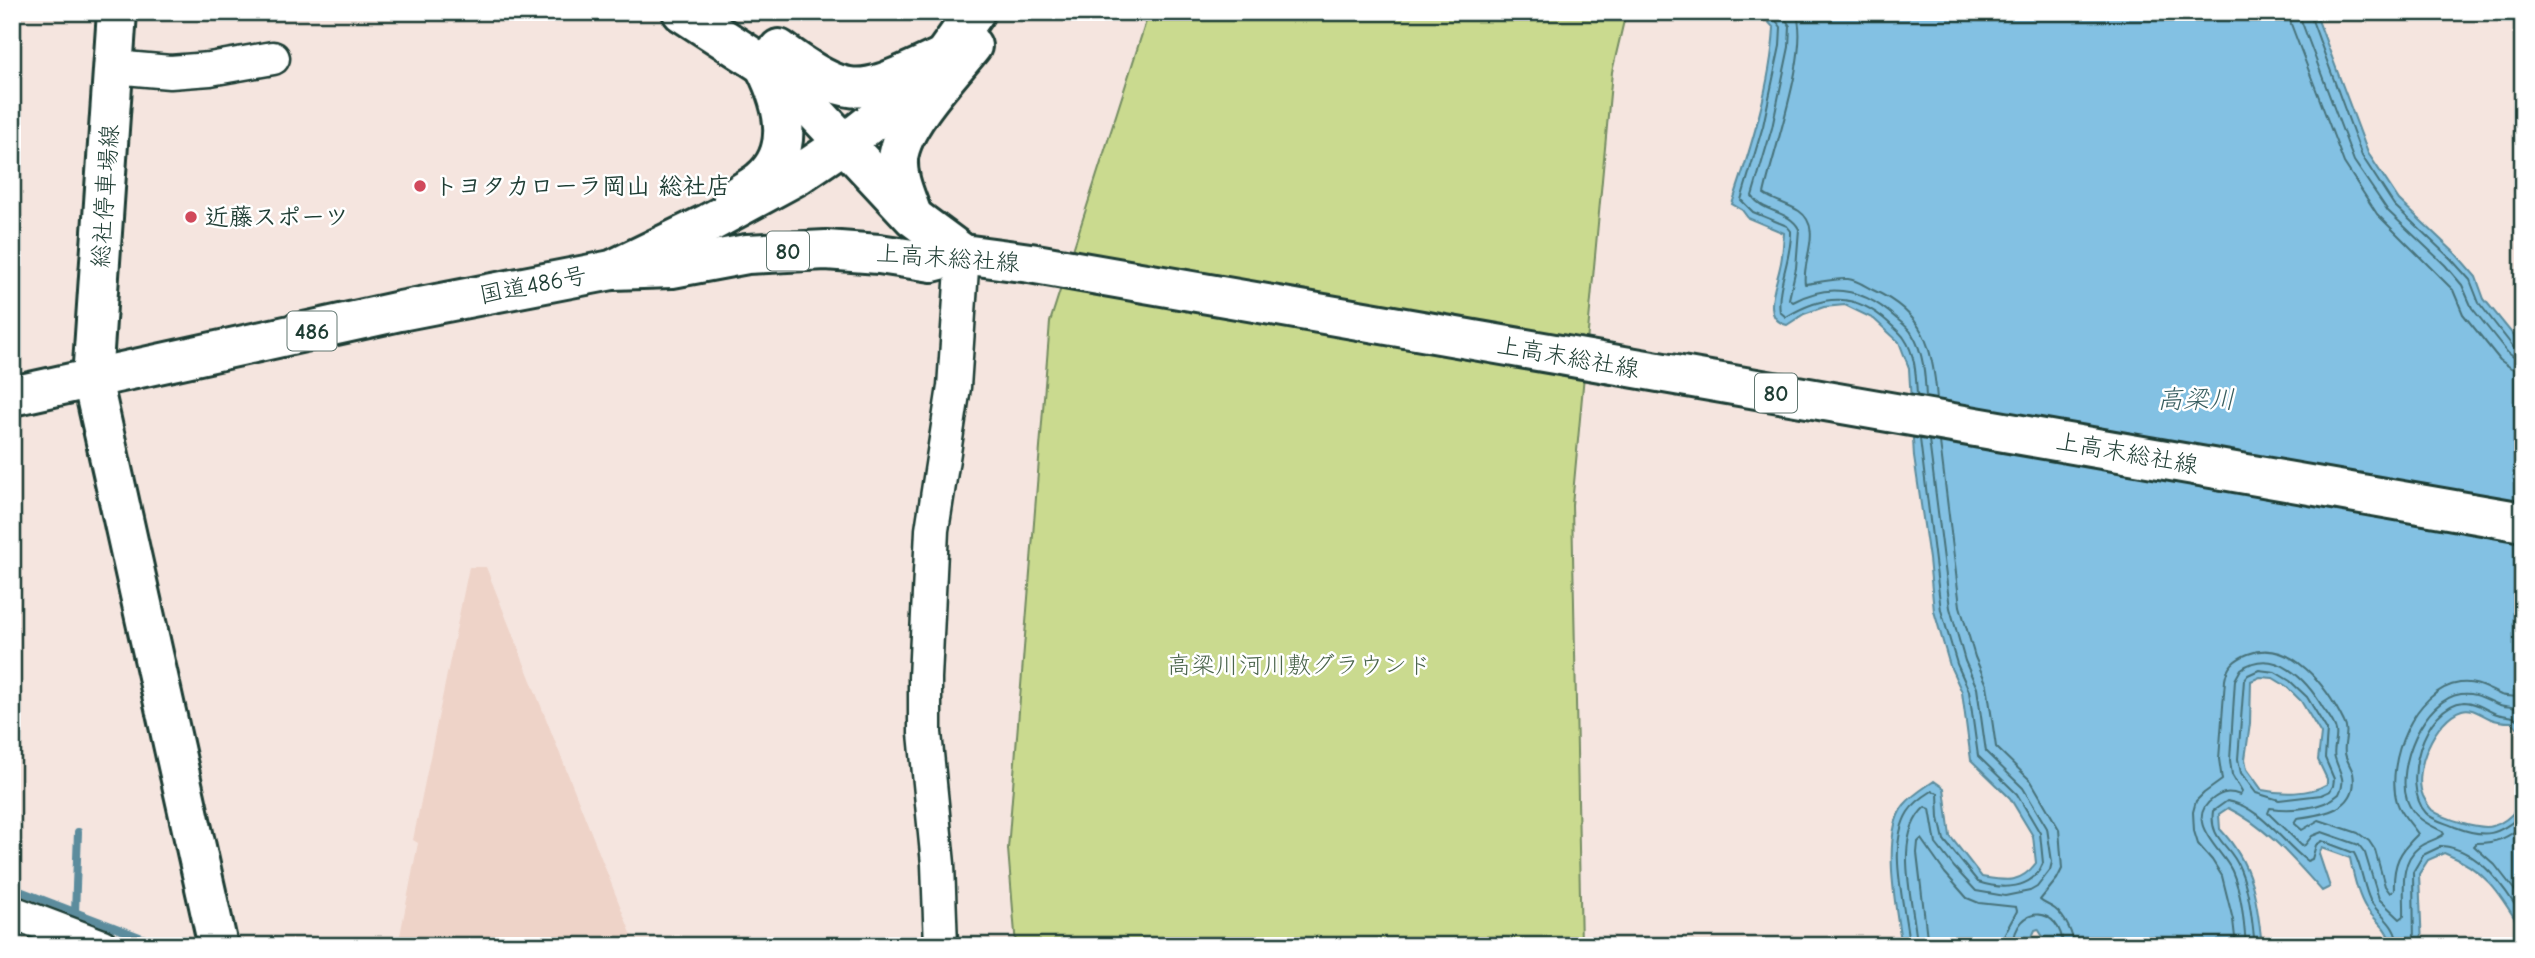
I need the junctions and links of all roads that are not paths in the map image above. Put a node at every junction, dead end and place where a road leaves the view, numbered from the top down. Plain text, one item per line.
1 (117, 12) edge
2 (975, 12) edge
3 (980, 12) edge
4 (689, 16) edge
5 (943, 57) junction
6 (273, 58) dead end
7 (764, 65) junction
8 (114, 67) junction
9 (845, 143) junction
10 (913, 217) junction
11 (709, 223) junction
12 (963, 254) junction
13 (612, 270) junction
14 (92, 379) junction
15 (12, 396) edge
16 (2523, 522) edge
17 (12, 912) edge
18 (102, 946) edge
19 (218, 946) edge
20 (941, 946) edge

1 - 8 main road, 総社停車場線
2 - 5 main road, 国道486号 / 486
3 - 10 main road
4 - 5 main road
4 - 7 main road
5 - 9 main road, 国道486号 / 486
6 - 8 street
7 - 9 main road
7 - 11 main road
8 - 14 main road, 総社停車場線
9 - 10 main road
9 - 11 main road, 国道486号 / 486
10 - 12 main road
11 - 13 main road, 国道486号 / 486
12 - 13 main road, 上高末総社線 / 80
12 - 16 main road, 上高末総社線 / 80
12 - 20 street
13 - 14 main road, 国道486号 / 486
14 - 15 main road, 国道486号 / 486
14 - 19 main road, 総社停車場線
17 - 18 street

